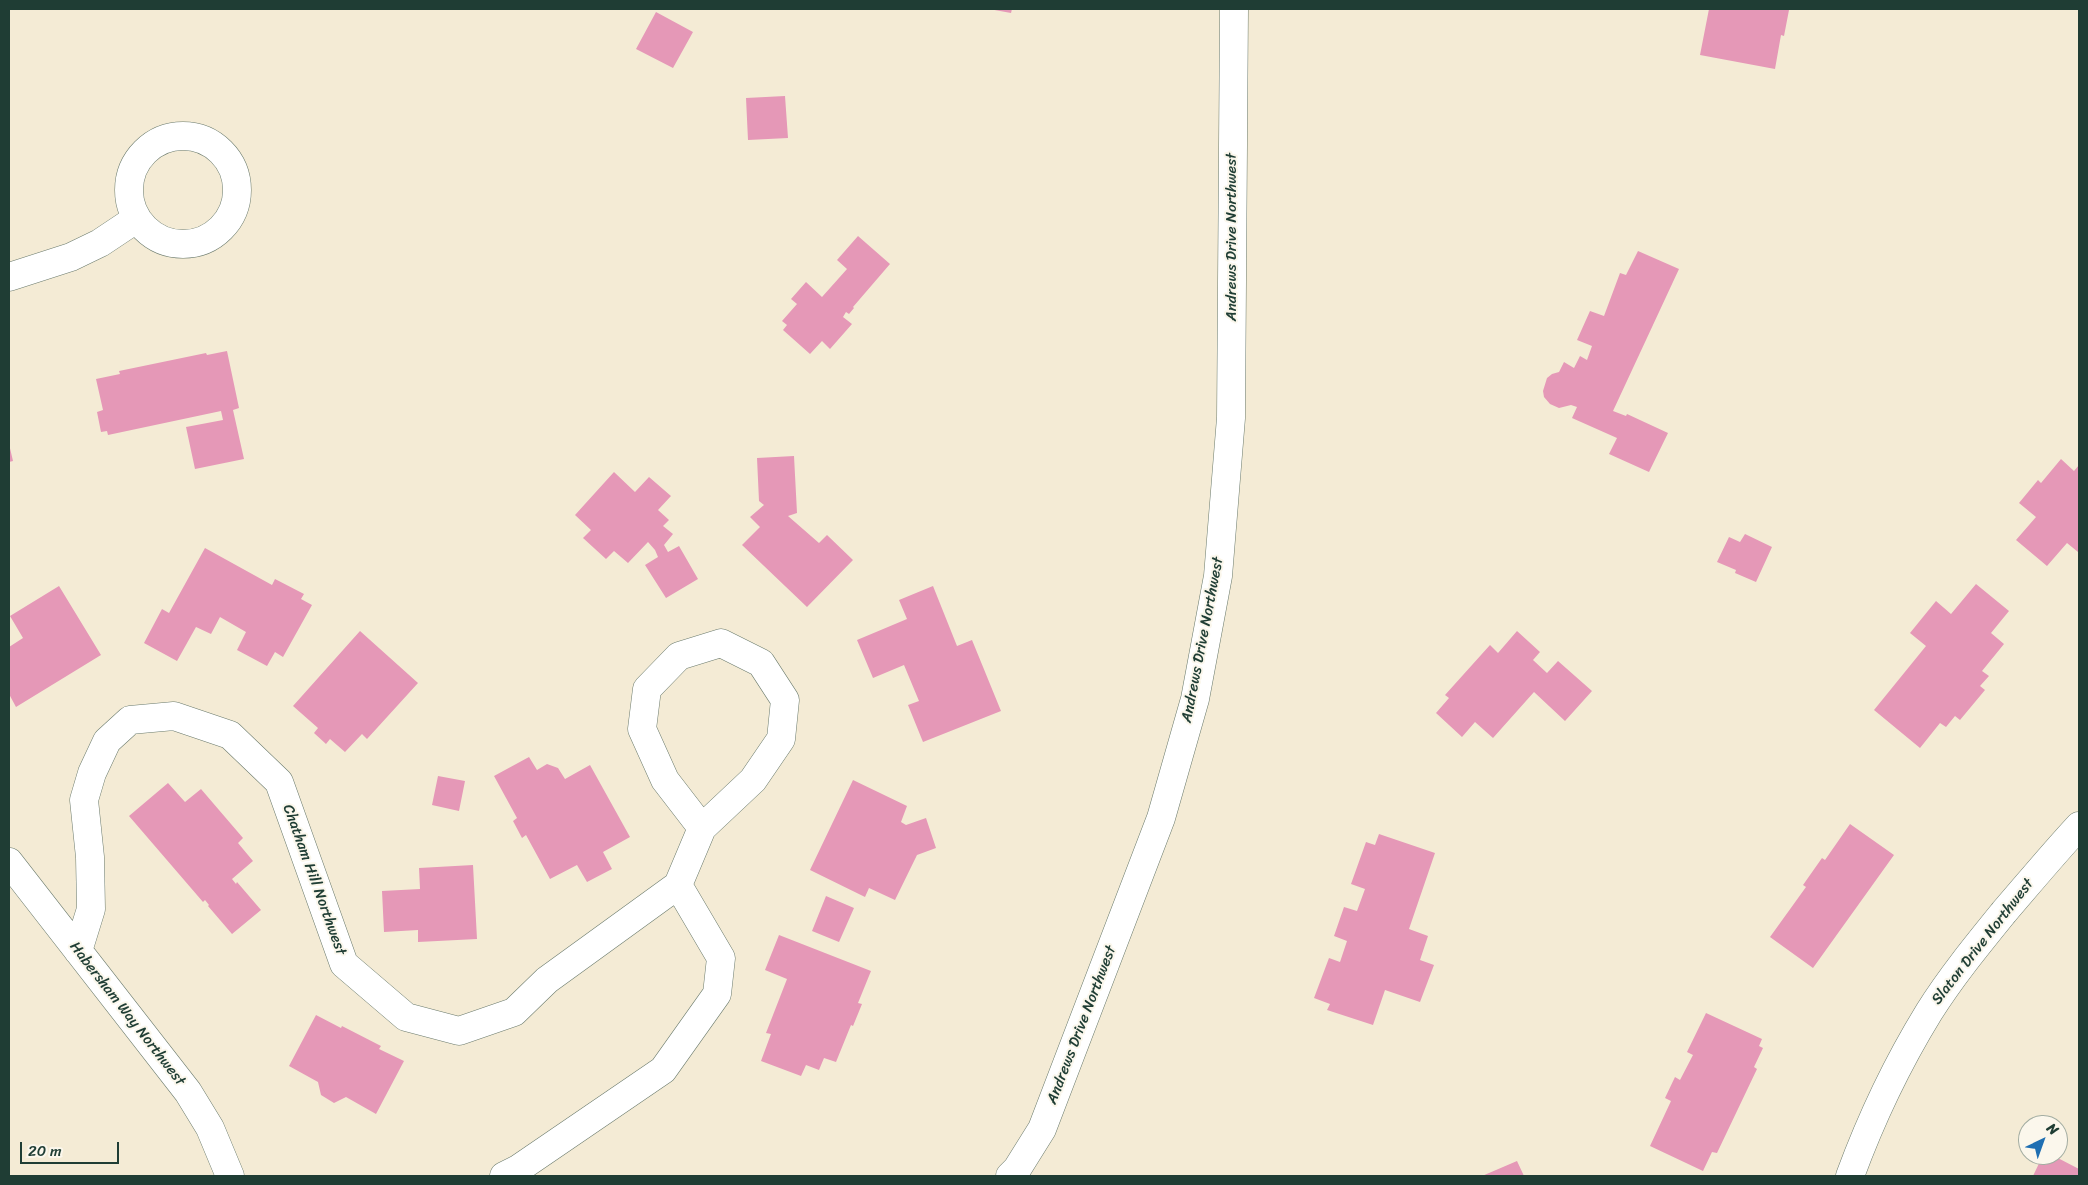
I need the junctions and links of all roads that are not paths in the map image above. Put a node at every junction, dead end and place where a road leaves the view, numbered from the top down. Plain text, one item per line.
1 (1234, 9) edge
2 (136, 218) dead end
3 (9, 277) edge
4 (2079, 826) edge
5 (702, 828) junction
6 (9, 862) edge
7 (678, 885) junction
8 (78, 951) junction
9 (1017, 1174) edge
10 (230, 1176) edge
11 (504, 1176) edge
12 (1850, 1176) edge

1 - 9 street, Andrews Drive Northwest
2 - 3 street
4 - 12 street, Slaton Drive Northwest
5 - 5 street
5 - 7 street
6 - 8 street, Habersham Way Northwest
7 - 8 street, Chatham Hill Northwest
7 - 11 street
8 - 10 street, Habersham Way Northwest

